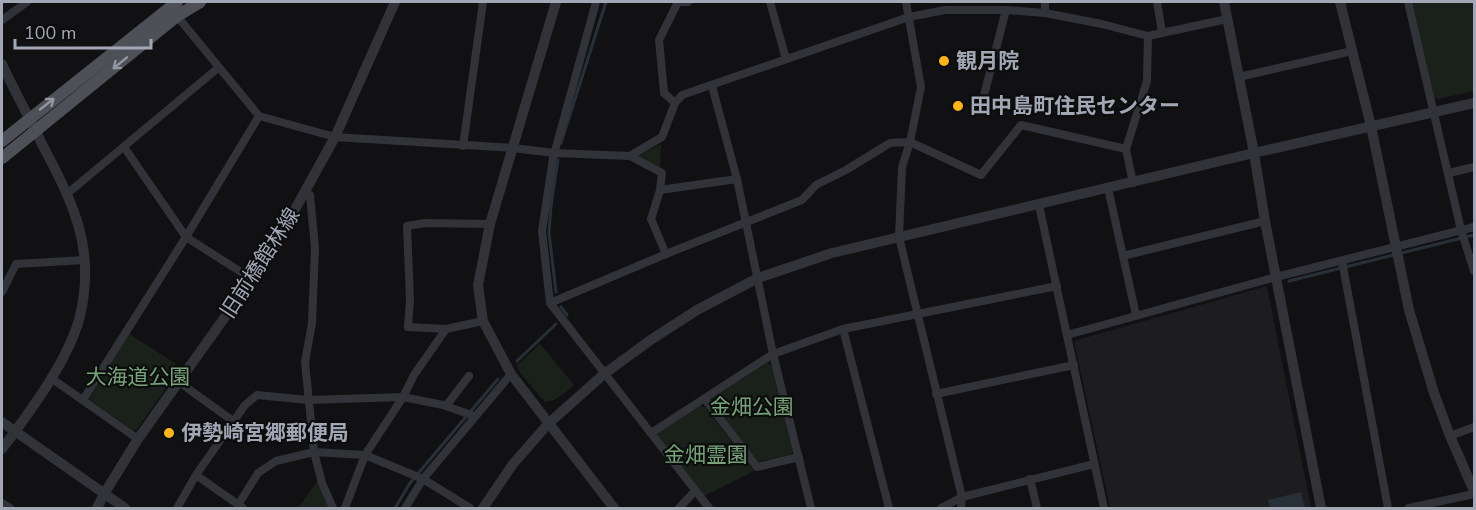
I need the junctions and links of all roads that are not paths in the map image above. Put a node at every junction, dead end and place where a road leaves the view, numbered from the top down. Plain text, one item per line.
1 (27, 2) edge
2 (177, 2) edge
3 (200, 2) edge
4 (395, 2) edge
5 (483, 2) edge
6 (555, 2) edge
7 (596, 2) edge
8 (688, 2) edge
9 (770, 2) edge
10 (906, 2) edge
11 (1045, 2) edge
12 (1157, 2) edge
13 (1224, 2) edge
14 (1340, 2) edge
15 (1408, 2) edge
16 (1006, 10) junction
17 (1045, 13) junction
18 (177, 16) junction
19 (909, 17) junction
20 (1227, 19) junction
21 (2, 20) edge
22 (1162, 32) junction
23 (1148, 36) junction
24 (1352, 51) junction
25 (786, 59) junction
26 (2, 64) edge
27 (218, 68) junction
28 (1239, 77) junction
29 (712, 86) junction
30 (675, 103) junction
31 (1474, 103) edge
32 (981, 107) dead end
33 (1434, 113) junction
34 (259, 116) junction
35 (29, 118) junction
36 (1371, 126) junction
37 (36, 131) junction
38 (335, 137) junction
39 (2, 141) edge
40 (910, 142) junction
41 (463, 146) junction
42 (124, 147) junction
43 (513, 148) junction
44 (1126, 149) junction
45 (554, 153) junction
46 (1254, 153) junction
47 (630, 156) junction
48 (2, 158) edge
49 (1474, 167) edge
50 (1449, 173) junction
51 (736, 179) junction
52 (1133, 183) junction
53 (1108, 188) junction
54 (660, 190) junction
55 (306, 192) junction
56 (68, 194) junction
57 (1039, 205) junction
58 (747, 221) junction
59 (1265, 221) junction
60 (490, 224) junction
61 (1474, 227) edge
62 (1461, 230) junction
63 (186, 237) junction
64 (899, 237) junction
65 (1396, 247) junction
66 (666, 254) junction
67 (1124, 256) junction
68 (84, 260) junction
69 (1341, 261) junction
70 (1474, 270) edge
71 (1276, 277) junction
72 (758, 278) junction
73 (252, 279) junction
74 (1057, 286) junction
75 (2, 291) edge
76 (550, 303) junction
77 (916, 313) junction
78 (1136, 315) junction
79 (483, 321) junction
80 (447, 329) junction
81 (843, 329) junction
82 (1067, 335) junction
83 (773, 354) junction
84 (1074, 365) junction
85 (511, 374) junction
86 (604, 374) junction
87 (469, 376) dead end
88 (51, 378) junction
89 (179, 382) junction
90 (936, 394) junction
91 (403, 397) junction
92 (705, 399) junction
93 (83, 400) junction
94 (308, 400) junction
95 (446, 406) junction
96 (474, 416) junction
97 (234, 421) junction
98 (2, 422) edge
99 (548, 424) junction
100 (1474, 427) edge
101 (15, 431) junction
102 (651, 433) junction
103 (1450, 436) junction
104 (138, 439) junction
105 (2, 449) edge
106 (314, 452) junction
107 (365, 455) junction
108 (799, 458) junction
109 (1094, 464) junction
110 (196, 475) junction
111 (423, 479) junction
112 (1030, 480) junction
113 (695, 491) junction
114 (1474, 493) edge
115 (104, 494) junction
116 (962, 497) junction
117 (2, 502) edge
118 (240, 507) edge
119 (10, 508) edge
120 (97, 508) edge
121 (125, 508) edge
122 (177, 508) edge
123 (333, 508) edge
124 (345, 508) edge
125 (405, 508) edge
126 (470, 508) edge
127 (483, 508) edge
128 (614, 508) edge
129 (679, 508) edge
130 (709, 508) edge
131 (811, 508) edge
132 (889, 508) edge
133 (941, 508) edge
134 (961, 508) edge
135 (1036, 508) edge
136 (1104, 508) edge
137 (1321, 508) edge
138 (1388, 508) edge
139 (1409, 508) edge

1 - 21 street
35 -> 2 main road
3 - 18 main road
4 - 38 street, 旧前橋館林線
5 - 41 street
6 - 43 street
7 - 45 street
8 - 30 street
9 - 25 street
10 - 19 street
11 - 17 street
12 - 22 street
13 - 20 street
14 - 24 street
15 - 33 street
16 - 17 street
16 - 19 street
16 - 32 street
17 - 23 street
18 - 27 street
18 -> 37 main road
19 - 25 street
19 - 40 street
20 - 22 street
20 - 28 street
22 - 23 street
23 - 44 street
24 - 28 street
24 - 36 street
25 - 29 street
26 - 35 street
27 - 34 street
27 - 42 street
28 - 46 street
29 - 30 street
29 - 51 street
30 - 47 street
31 - 33 street
33 - 36 street
33 - 50 street
34 - 38 street
34 - 63 street
35 - 37 street
35 - 39 main road
36 - 46 street
36 - 65 street
37 - 48 main road
37 - 56 street
38 - 41 street
38 - 55 street, 旧前橋館林線
40 - 44 street
40 - 58 street
40 - 64 street
41 - 43 street
42 - 56 street
42 - 63 street
43 - 45 street
43 - 60 street
44 - 52 street
45 - 47 street
45 - 76 street
46 - 52 street
46 - 59 street
47 - 54 street
49 - 50 street
50 - 62 street
51 - 54 street
51 - 58 street
52 - 53 street
53 - 57 street
53 - 67 street
54 - 66 street
55 - 73 street, 旧前橋館林線
55 - 94 street
56 - 68 street
57 - 64 street
57 - 74 street
58 - 66 street
58 - 72 street
59 - 67 street
59 - 71 street
60 - 79 street
60 - 80 street
61 - 62 street
62 - 65 street
62 - 70 street
63 - 73 street
63 - 93 street
64 - 72 street
64 - 77 street
65 - 69 street
65 - 103 street
66 - 76 street
67 - 78 street
68 - 75 street
68 - 88 street
69 - 71 street
69 - 138 street
71 - 78 street
71 - 137 street
72 - 83 street
72 - 86 street
73 - 89 street, 旧前橋館林線
74 - 77 street
74 - 82 street
76 - 86 street
77 - 81 street
77 - 90 street
78 - 82 street
79 - 80 street
79 - 85 street
80 - 91 street
81 - 83 street
81 - 132 street
82 - 84 street
83 - 92 street
83 - 108 street
84 - 90 street
84 - 109 street
85 - 96 street
85 - 99 street
86 - 99 street
86 - 102 street
87 - 95 street
88 - 93 street
88 - 101 street
89 - 97 street
89 - 104 street, 旧前橋館林線
90 - 116 street
91 - 94 street
91 - 95 street
91 - 107 street
92 - 102 street
92 - 108 street
93 - 104 street
94 - 97 street
94 - 106 street
95 - 96 street
96 - 111 street
97 - 110 street
98 - 101 street
99 - 127 street
99 - 128 street
100 - 103 street
101 - 105 street
101 - 115 street
102 - 113 street
103 - 114 street
104 - 115 street, 旧前橋館林線
106 - 107 street
106 - 118 street
106 - 123 street
107 - 111 street
107 - 124 street
108 - 131 street
109 - 112 street
109 - 136 street
110 - 118 street
110 - 122 street
111 - 125 street
111 - 126 street
112 - 116 street
112 - 135 street
113 - 129 street
113 - 130 street
114 - 139 street
115 - 120 street, 旧前橋館林線
115 - 121 street
116 - 133 street
116 - 134 street
117 - 119 street

